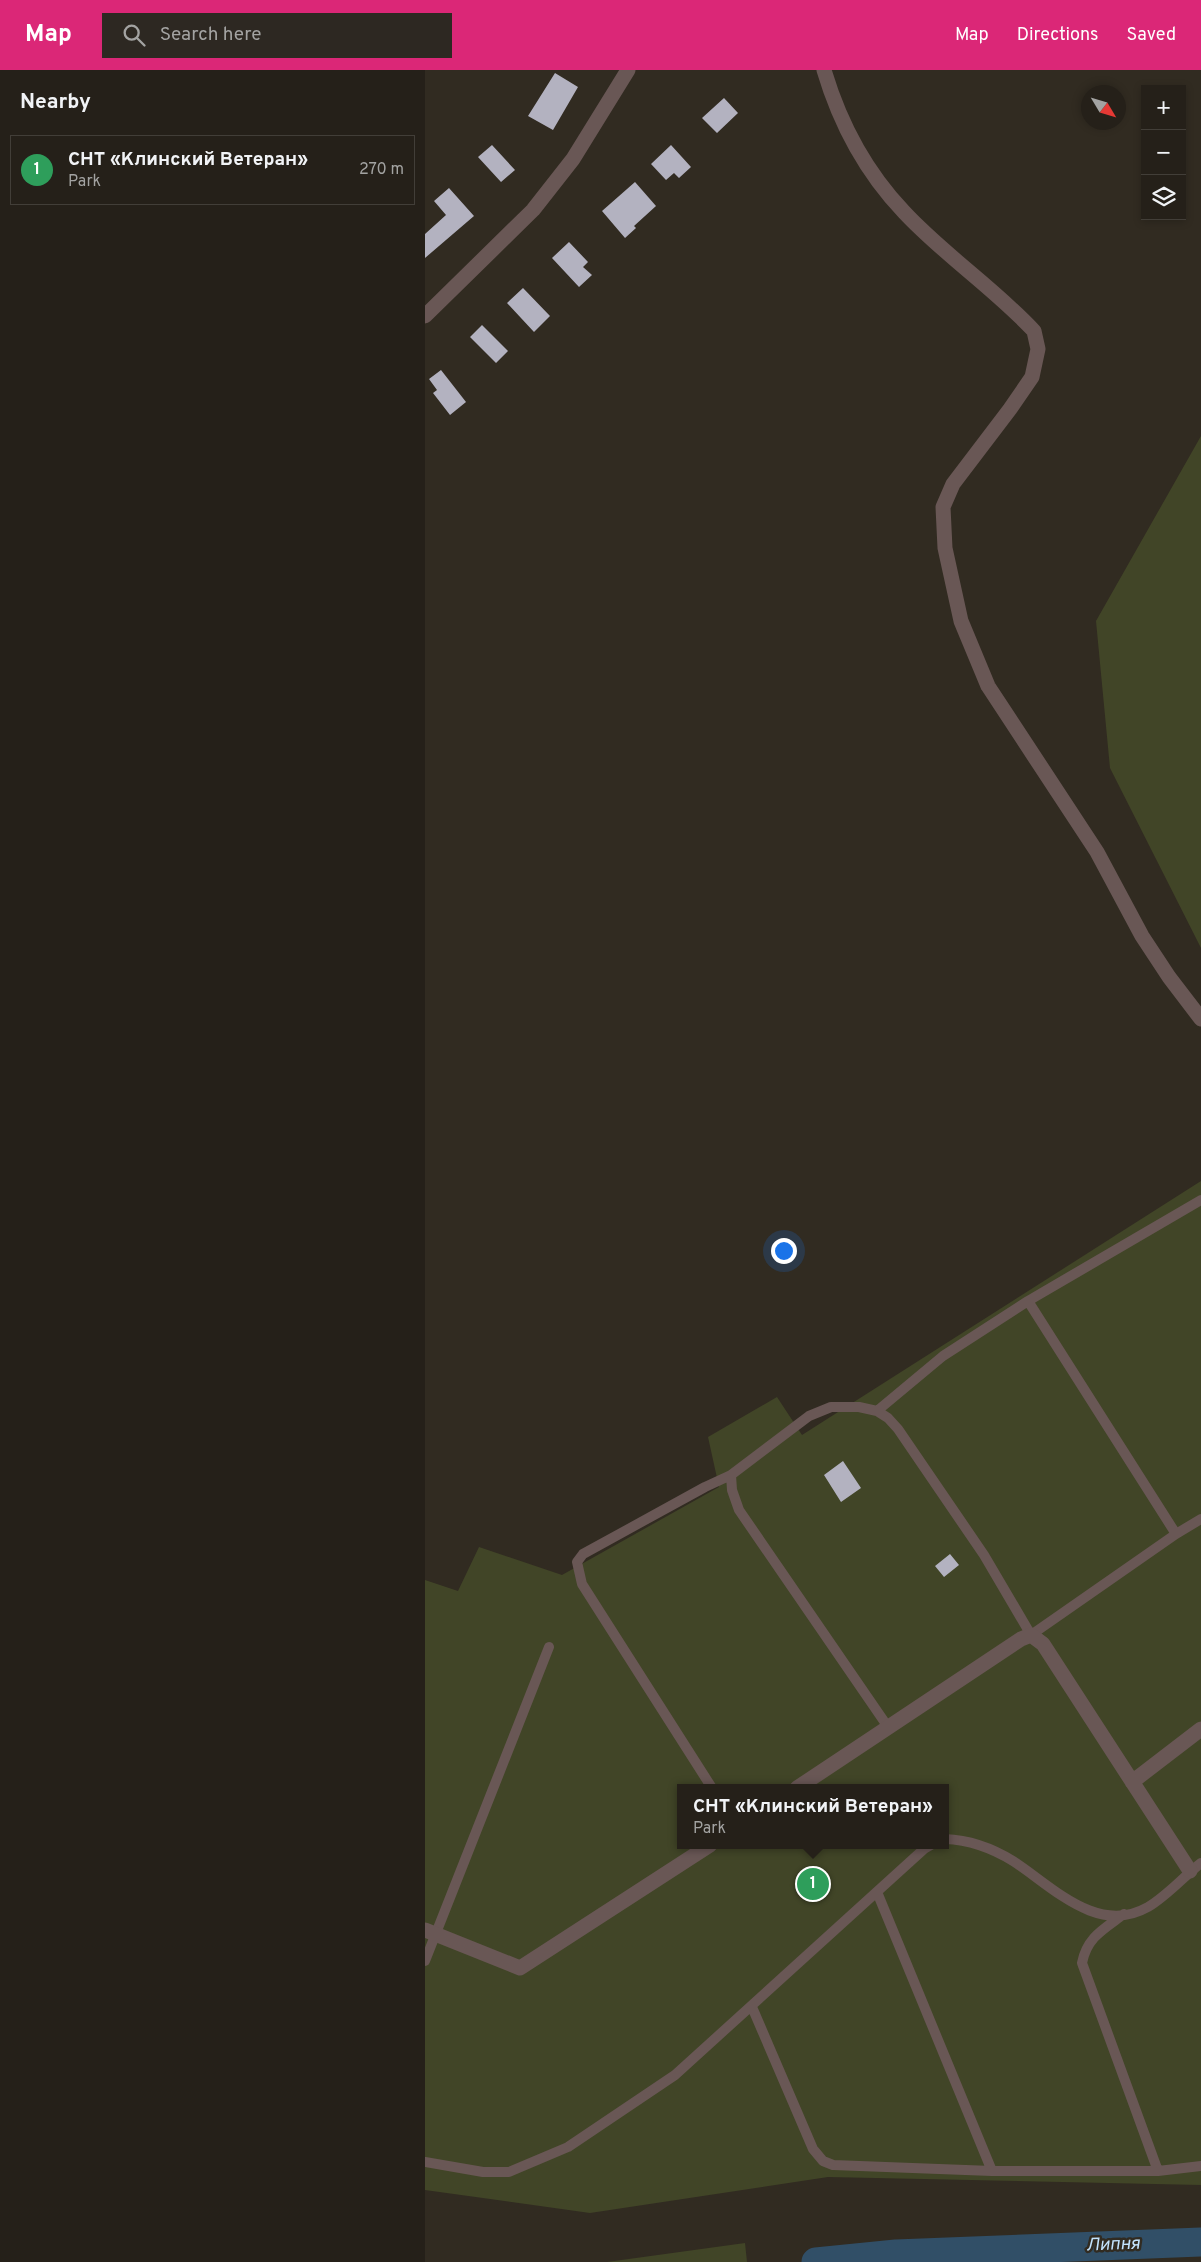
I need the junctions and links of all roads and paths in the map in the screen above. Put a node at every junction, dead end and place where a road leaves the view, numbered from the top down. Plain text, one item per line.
1 (628, 70) edge
2 (824, 70) edge
3 (425, 316) edge
4 (1201, 1019) edge
5 (1201, 1200) edge
6 (1028, 1301) junction
7 (877, 1411) junction
8 (731, 1475) junction
9 (1201, 1519) edge
10 (1176, 1534) junction
11 (1031, 1635) junction
12 (549, 1647) dead end
13 (889, 1727) junction
14 (1201, 1729) edge
15 (1132, 1782) junction
16 (710, 1784) edge
17 (803, 1784) edge
18 (949, 1839) edge
19 (704, 1849) edge
20 (924, 1849) edge
21 (1197, 1870) edge
22 (877, 1892) junction
23 (1124, 1914) junction
24 (430, 1932) edge
25 (425, 1961) edge
26 (752, 2007) junction
27 (425, 2162) edge
28 (1201, 2166) edge
29 (992, 2171) junction
30 (1158, 2171) junction

1 - 3 street
2 - 4 street
5 - 6 lane
6 - 7 lane
6 - 10 lane
7 - 8 lane
7 - 11 lane
8 - 13 lane
8 - 16 lane
9 - 10 lane
10 - 11 lane
11 - 13 street
11 - 15 street
12 - 24 lane
13 - 17 street
14 - 15 street
15 - 21 street
18 - 23 lane
19 - 24 street
20 - 22 lane
21 - 23 lane
22 - 26 lane
22 - 29 lane
23 - 30 lane
24 - 25 lane
26 - 27 lane
26 - 29 lane
28 - 30 lane
29 - 30 lane

